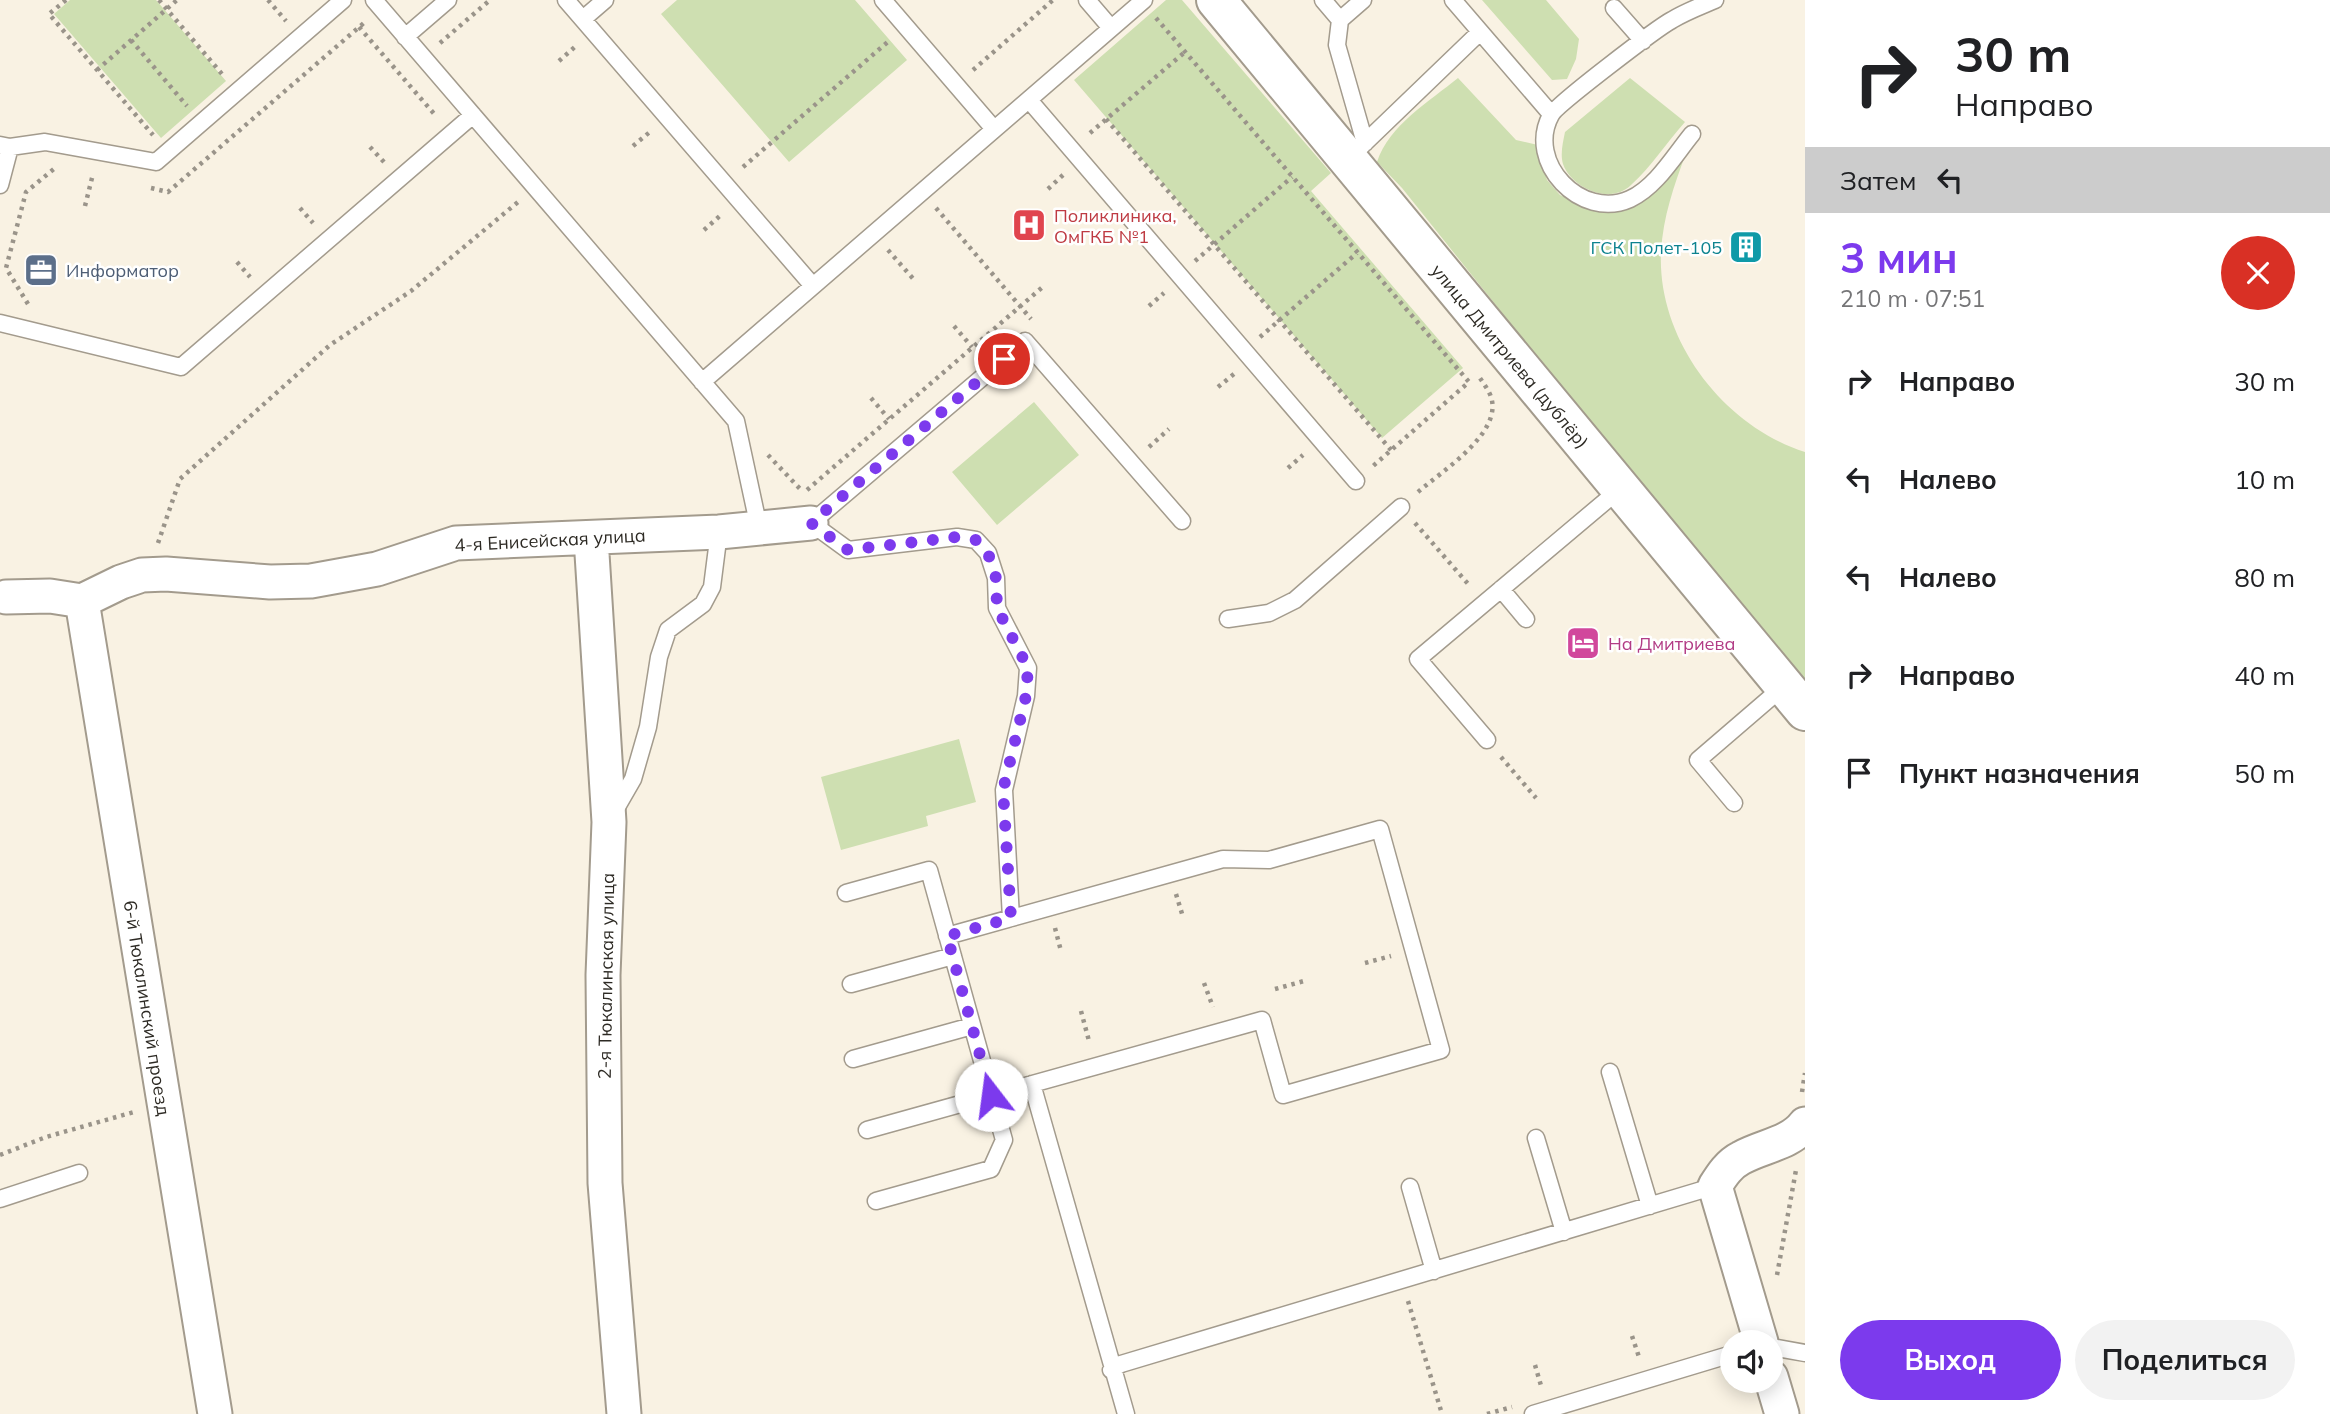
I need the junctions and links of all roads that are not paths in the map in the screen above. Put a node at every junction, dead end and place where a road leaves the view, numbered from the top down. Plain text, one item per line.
1 (343, 0) edge
2 (448, 0) edge
3 (566, 0) edge
4 (605, 0) edge
5 (883, 0) edge
6 (1087, 0) edge
7 (1216, 0) edge
8 (1323, 0) edge
9 (1363, 0) edge
10 (1452, 0) edge
11 (1715, 0) edge
12 (1143, 1) edge
13 (377, 4) edge
14 (1615, 8) dead end
15 (583, 19) junction
16 (1340, 20) junction
17 (1111, 28) junction
18 (1480, 32) junction
19 (405, 37) junction
20 (1643, 41) junction
21 (1029, 100) junction
22 (1551, 114) junction
23 (472, 115) junction
24 (994, 130) junction
25 (1692, 134) dead end
26 (5, 146) edge
27 (1355, 156) junction
28 (0, 185) edge
29 (813, 286) junction
30 (0, 323) edge
31 (702, 382) junction
32 (1356, 481) road end
33 (1620, 489) junction
34 (1401, 507) road end
35 (813, 510) junction
36 (1182, 521) dead end
37 (759, 528) junction
38 (719, 532) junction
39 (591, 538) junction
40 (1501, 589) junction
41 (6, 597) dead end
42 (82, 601) junction
43 (1228, 619) dead end
44 (1526, 619) dead end
45 (1795, 699) edge
46 (1487, 740) road end
47 (1734, 803) dead end
48 (609, 822) junction
49 (846, 893) dead end
50 (1011, 918) junction
51 (947, 936) junction
52 (953, 956) junction
53 (851, 984) dead end
54 (972, 1026) junction
55 (853, 1059) dead end
56 (1610, 1072) dead end
57 (1032, 1084) junction
58 (991, 1095) junction
59 (867, 1130) dead end
60 (1536, 1138) dead end
61 (1801, 1140) edge
62 (79, 1173) dead end
63 (1715, 1186) junction
64 (1410, 1187) dead end
65 (0, 1199) edge
66 (876, 1201) dead end
67 (1650, 1206) junction
68 (1564, 1232) junction
69 (1434, 1271) junction
70 (1757, 1330) edge
71 (1783, 1349) edge
72 (1805, 1353) edge
73 (1720, 1358) edge
74 (1111, 1370) junction
75 (1776, 1393) edge
76 (215, 1414) edge
77 (624, 1414) edge
78 (1126, 1414) edge
79 (1533, 1414) edge
80 (1782, 1414) edge

1 - 26 lane
2 - 19 lane
3 - 15 lane
4 - 15 lane
5 - 24 lane
6 - 17 lane
7 - 27 main road, улица Дмитриева (дублёр)
8 - 16 lane
9 - 16 lane
10 - 18 lane
11 - 20 lane
12 - 17 lane
13 - 19 lane
14 - 20 lane
15 - 29 lane
16 - 27 lane
17 - 21 lane
18 - 22 lane
18 - 27 lane
19 - 23 lane
20 - 22 lane
21 - 24 lane
21 - 32 lane
22 - 25 lane
23 - 30 lane
23 - 31 lane
24 - 29 lane
26 - 28 lane
27 - 33 main road, улица Дмитриева (дублёр)
29 - 31 lane
31 - 37 lane
33 - 40 lane
33 - 45 main road, улица Дмитриева (дублёр)
34 - 43 lane
35 - 36 lane
35 - 37 street, 4-я Енисейская улица
35 - 50 lane
37 - 38 street, 4-я Енисейская улица
38 - 39 street, 4-я Енисейская улица
38 - 48 lane
39 - 42 street, 4-я Енисейская улица
39 - 48 street, 2-я Тюкалинская улица
40 - 44 lane
40 - 46 lane
41 - 42 street
42 - 76 street, 6-й Тюкалинский проезд
45 - 47 lane
48 - 77 street, 2-я Тюкалинская улица
49 - 51 lane
50 - 51 lane
50 - 57 lane
51 - 52 lane
52 - 53 lane
52 - 54 lane
54 - 55 lane
54 - 58 lane
56 - 67 lane
57 - 58 lane
57 - 74 lane
58 - 59 lane
58 - 66 lane
60 - 68 lane
61 - 63 street
62 - 65 lane
63 - 67 lane
63 - 70 street
64 - 69 lane
67 - 68 lane
68 - 69 lane
69 - 74 lane
71 - 72 lane
73 - 79 lane
74 - 78 lane
75 - 80 street

